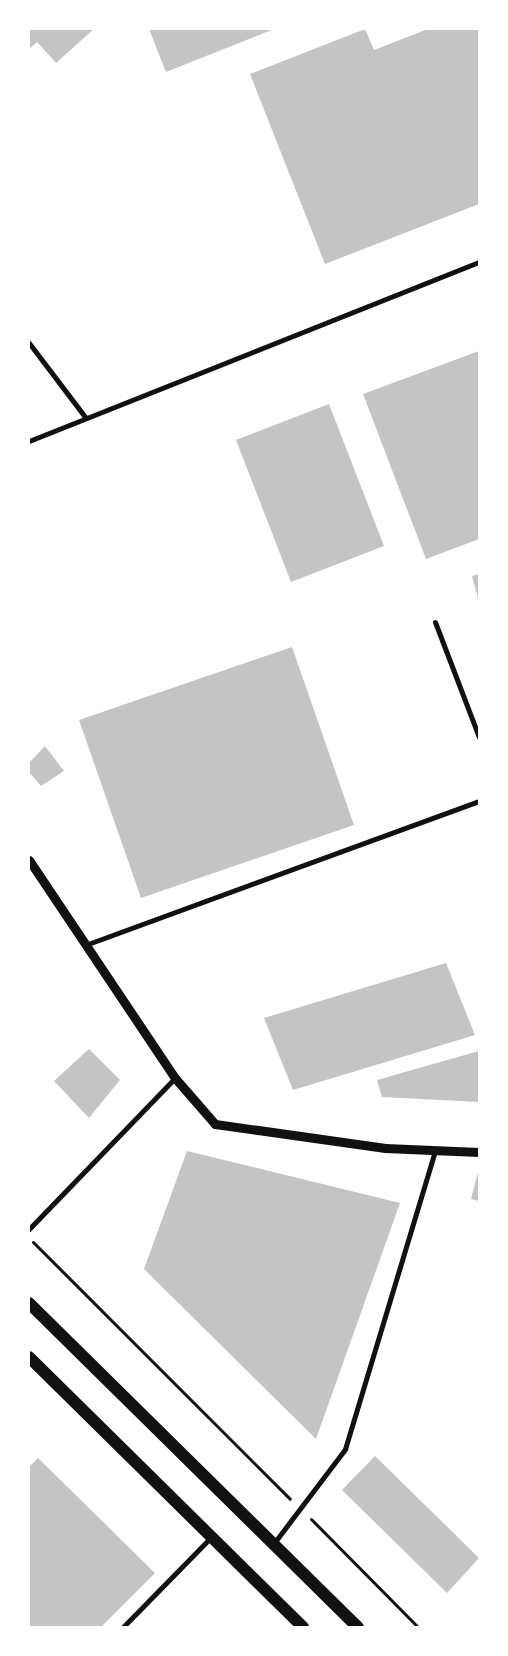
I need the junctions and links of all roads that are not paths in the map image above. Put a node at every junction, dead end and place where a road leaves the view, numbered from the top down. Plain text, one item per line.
1 (479, 262) edge
2 (29, 343) edge
3 (86, 418) junction
4 (29, 440) edge
5 (435, 622) dead end
6 (479, 737) edge
7 (479, 801) edge
8 (29, 860) edge
9 (88, 944) junction
10 (175, 1078) junction
11 (436, 1150) junction
12 (479, 1152) edge
13 (29, 1229) edge
14 (29, 1303) edge
15 (29, 1357) edge
16 (211, 1536) junction
17 (274, 1543) junction
18 (124, 1627) edge
19 (303, 1627) edge
20 (358, 1627) edge

1 - 3 street
2 - 3 street
3 - 4 street
5 - 6 street
7 - 9 street
8 - 9 street
9 - 10 street
10 - 11 street
10 - 13 street
11 - 12 street
11 - 17 street
14 - 17 main road
15 - 16 main road
16 - 18 street
16 - 19 main road
17 - 20 main road

